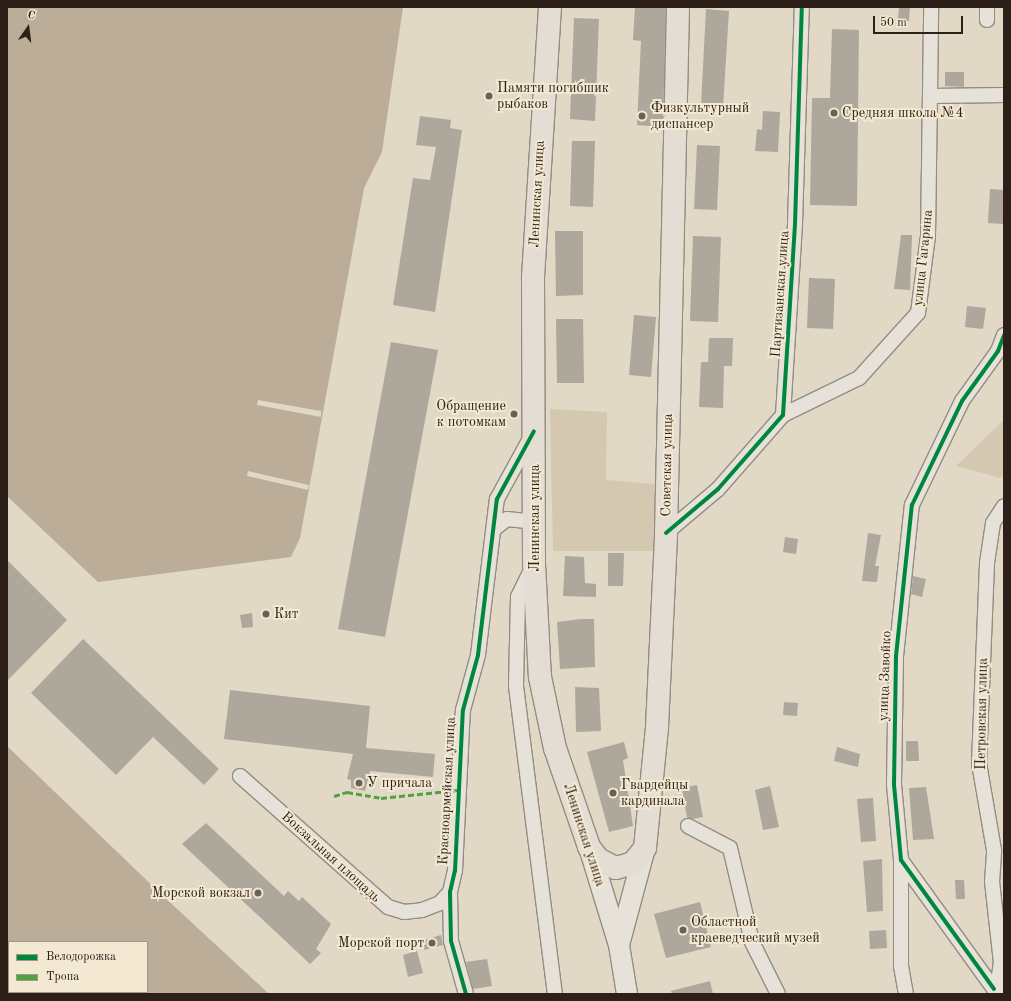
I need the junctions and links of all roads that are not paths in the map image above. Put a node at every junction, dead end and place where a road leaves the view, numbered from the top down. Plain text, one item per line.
1 (550, 7) edge
2 (678, 7) edge
3 (802, 7) edge
4 (931, 7) edge
5 (1004, 95) edge
6 (931, 96) junction
7 (1004, 335) edge
8 (783, 415) junction
9 (534, 431) junction
10 (1004, 506) edge
11 (534, 522) junction
12 (494, 529) junction
13 (666, 533) junction
14 (534, 564) junction
15 (240, 776) dead end
16 (688, 826) dead end
17 (589, 847) junction
18 (645, 848) junction
19 (999, 848) edge
20 (901, 860) junction
21 (450, 892) junction
22 (619, 946) junction
23 (995, 991) edge
24 (466, 994) edge
25 (555, 994) edge
26 (627, 994) edge
27 (778, 994) edge
28 (906, 994) edge

1 - 9 main road, Ленинская улица
2 - 13 main road, Советская улица
3 - 8 street, Партизанская улица
4 - 6 street, улица Гагарина
5 - 6 street
6 - 8 street, улица Гагарина
7 - 20 street, улица Завойко
8 - 13 street
9 - 11 main road, Ленинская улица
9 - 12 street, Красноармейская улица
10 - 19 street, Петровская улица
11 - 12 street
11 - 14 main road, Ленинская улица
12 - 21 street, Красноармейская улица
13 - 18 main road, Советская улица
14 - 17 main road, Ленинская улица
14 - 25 street
15 - 21 street, Вокзальная площадь
16 - 27 street
17 - 18 main road
17 - 22 main road, Ленинская улица
18 - 22 main road, Ленинская улица
19 - 23 street, Петровская улица
20 - 23 street
20 - 28 street, улица Завойко
21 - 24 street, Красноармейская улица
22 - 26 main road, Ленинская улица

